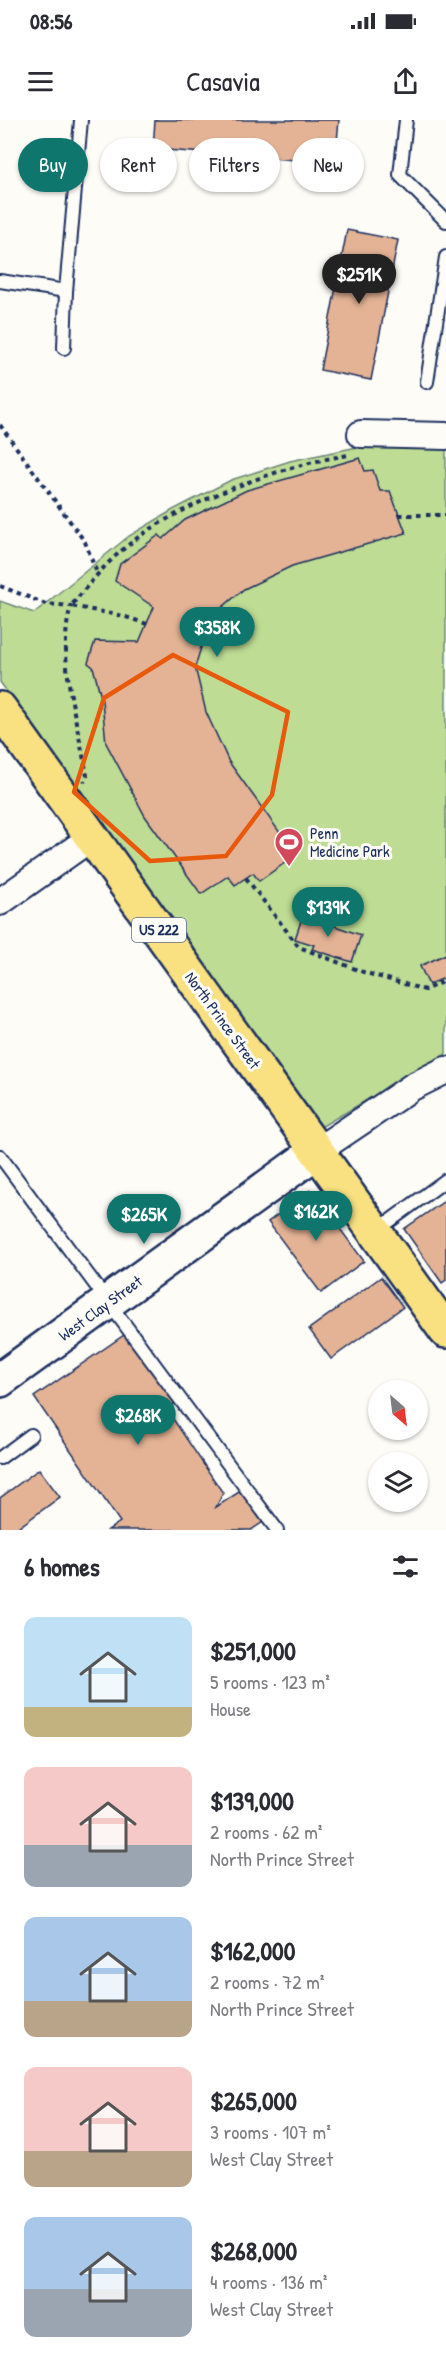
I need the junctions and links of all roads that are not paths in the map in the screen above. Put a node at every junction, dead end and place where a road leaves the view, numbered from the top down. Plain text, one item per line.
1 (81, 120) edge
2 (406, 120) edge
3 (446, 220) edge
4 (446, 257) edge
5 (0, 281) edge
6 (66, 291) junction
7 (64, 348) dead end
8 (427, 382) dead end
9 (446, 436) edge
10 (357, 444) road end
11 (1, 713) edge
12 (92, 837) junction
13 (0, 902) edge
14 (446, 1070) edge
15 (317, 1151) junction
16 (1, 1159) edge
17 (446, 1180) edge
18 (375, 1231) junction
19 (108, 1302) junction
20 (439, 1315) edge
21 (2, 1375) edge
22 (31, 1435) dead end
23 (0, 1458) edge
24 (277, 1530) edge

1 - 6 lane
2 - 3 lane
4 - 8 lane
5 - 6 lane
6 - 7 lane
9 - 10 street
11 - 12 highway, North Prince Street / US 222
12 - 13 street
12 - 15 highway, North Prince Street / US 222
14 - 15 street
15 - 18 highway, North Prince Street / US 222
15 - 19 main road, West Clay Street
16 - 19 lane
17 - 18 lane
18 - 20 highway, North Prince Street / US 222
19 - 21 main road, West Clay Street
19 - 24 lane
22 - 23 lane

